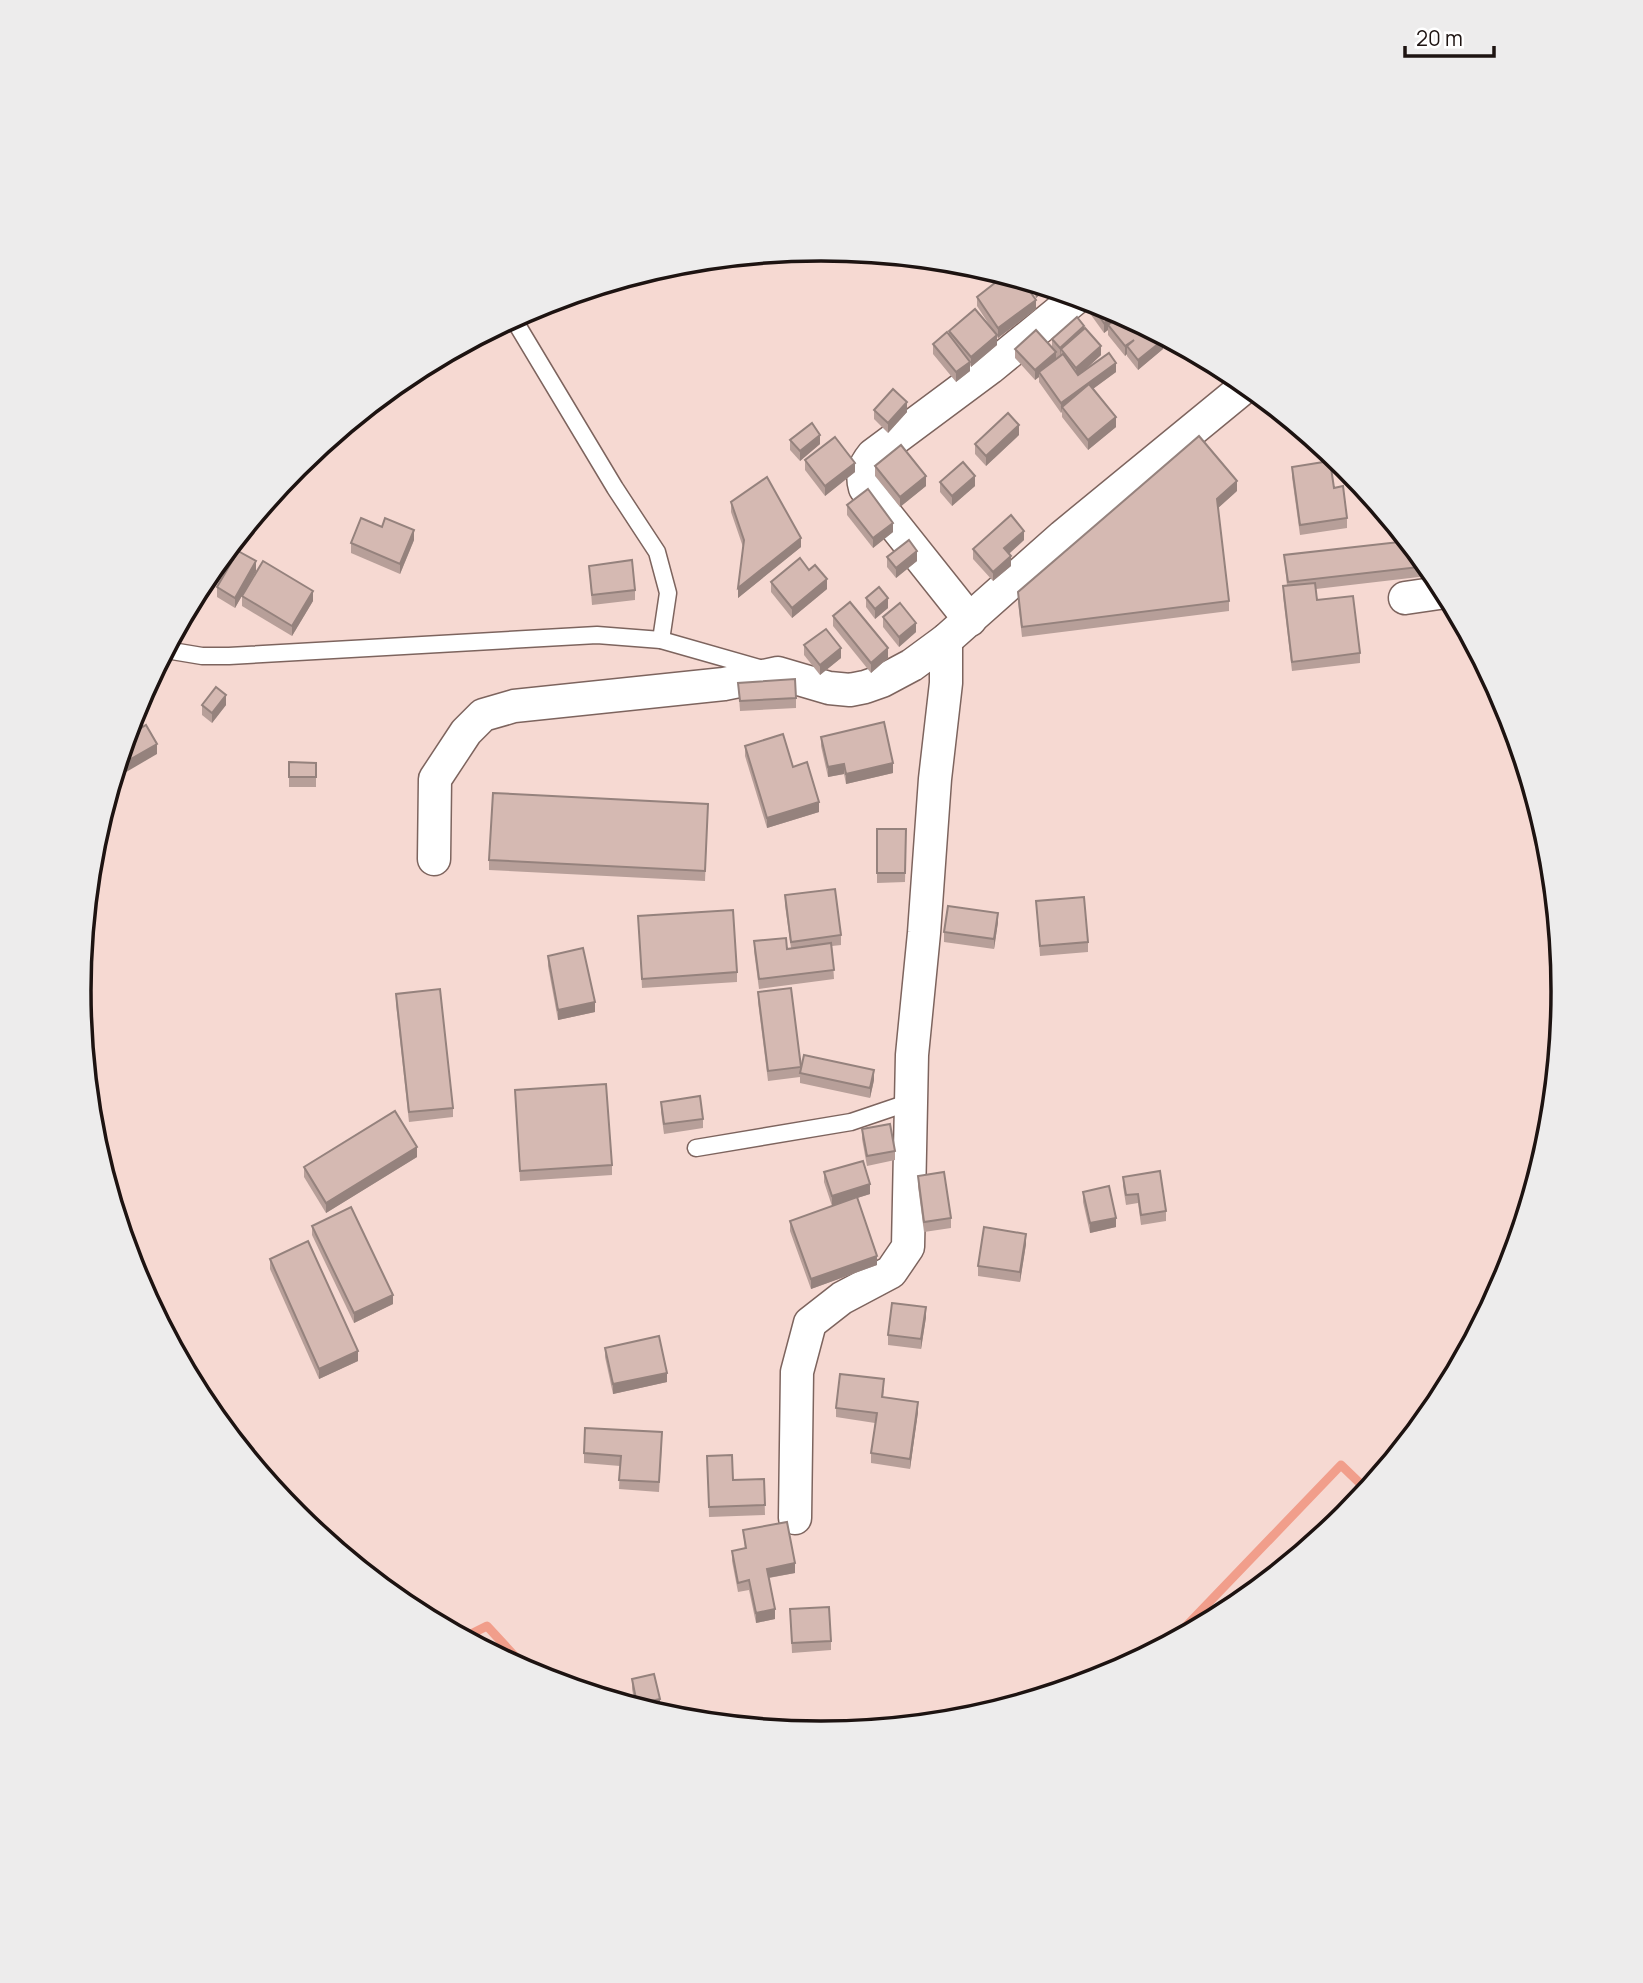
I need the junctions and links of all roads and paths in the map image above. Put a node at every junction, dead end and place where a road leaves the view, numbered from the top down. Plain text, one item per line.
1 (1067, 304) edge
2 (518, 327) edge
3 (1238, 392) edge
4 (1434, 594) edge
5 (1405, 598) dead end
6 (970, 620) junction
7 (661, 640) junction
8 (946, 640) junction
9 (175, 652) edge
10 (778, 673) junction
11 (434, 859) dead end
12 (910, 1102) junction
13 (695, 1148) dead end
14 (795, 1518) dead end

1 - 6 street
2 - 7 lane
3 - 6 street
4 - 5 street
6 - 8 street
7 - 9 lane
7 - 10 lane
8 - 10 street
8 - 12 street
10 - 11 street
12 - 13 lane
12 - 14 street

